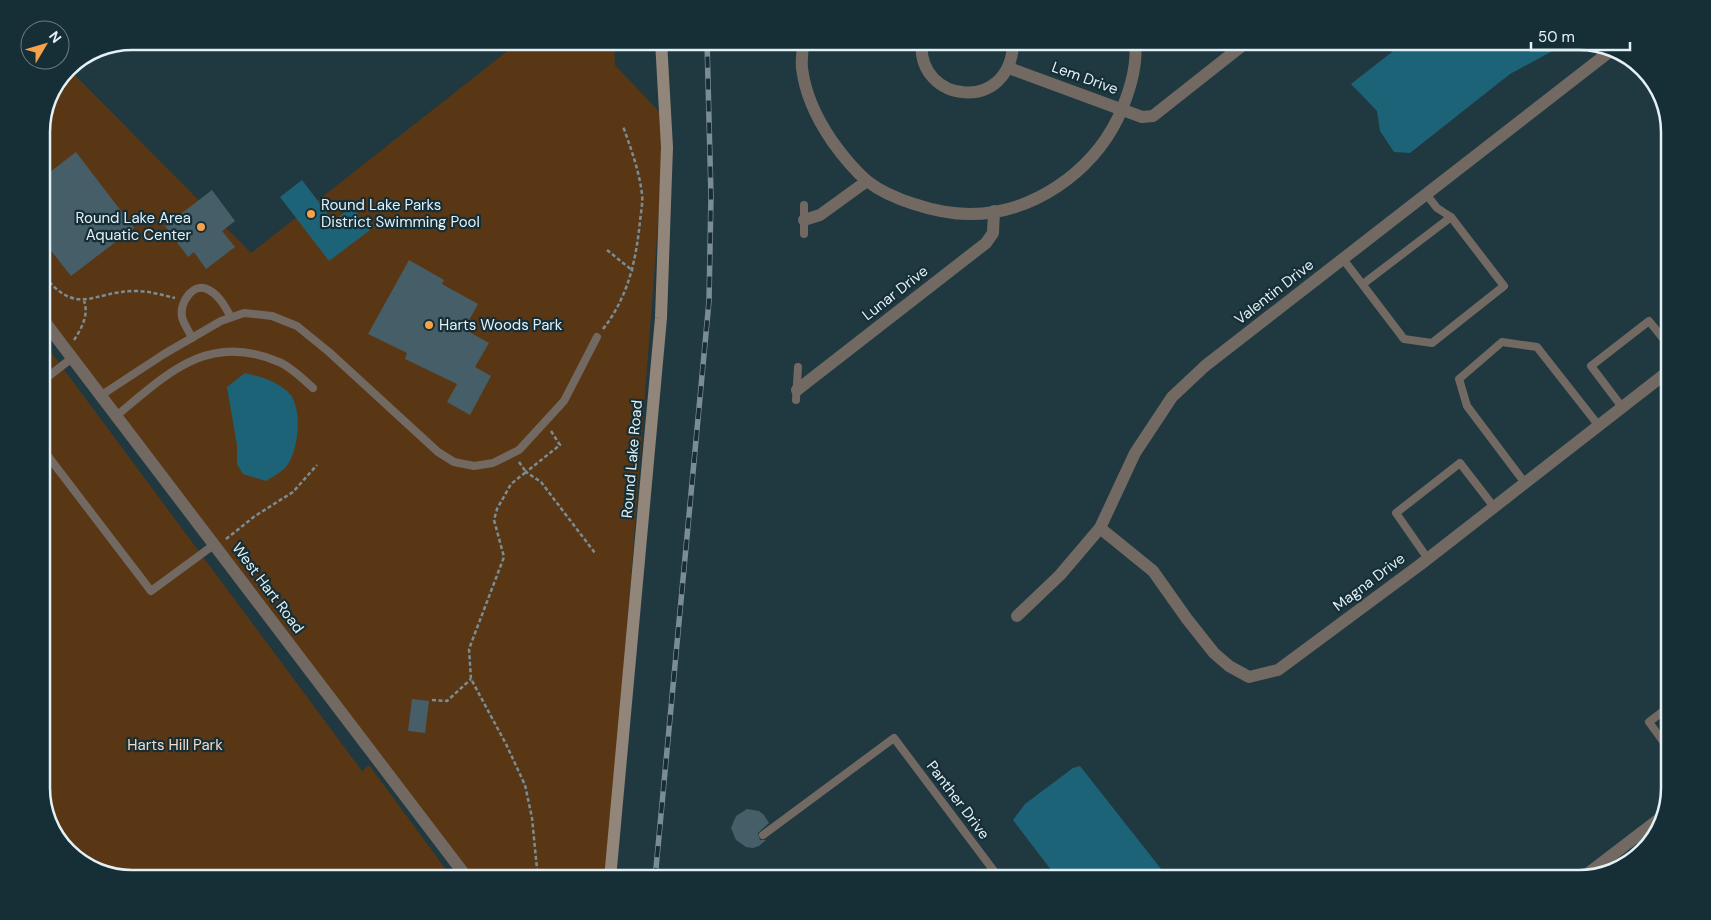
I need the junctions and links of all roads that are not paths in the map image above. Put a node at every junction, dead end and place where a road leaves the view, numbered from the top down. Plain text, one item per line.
1 (662, 50) edge
2 (803, 50) edge
3 (922, 50) edge
4 (1013, 50) edge
5 (1136, 50) edge
6 (1236, 50) edge
7 (1605, 55) edge
8 (1009, 68) junction
9 (1122, 109) junction
10 (867, 181) junction
11 (1426, 194) junction
12 (804, 205) dead end
13 (994, 211) junction
14 (1451, 217) junction
15 (804, 220) junction
16 (804, 234) dead end
17 (1343, 259) junction
18 (1362, 284) junction
19 (231, 317) junction
20 (50, 328) edge
21 (1661, 336) edge
22 (597, 337) road end
23 (192, 338) junction
24 (72, 358) junction
25 (798, 366) dead end
26 (50, 376) edge
27 (1661, 377) edge
28 (313, 388) dead end
29 (796, 395) joint
30 (100, 396) junction
31 (1622, 407) junction
32 (115, 417) junction
33 (1599, 426) junction
34 (50, 458) edge
35 (1525, 483) junction
36 (1494, 507) junction
37 (1100, 528) junction
38 (220, 542) junction
39 (1428, 559) junction
40 (1017, 616) dead end
41 (1661, 713) edge
42 (1661, 739) edge
43 (1653, 824) edge
44 (763, 836) dead end
45 (1595, 868) edge
46 (461, 870) edge
47 (611, 870) edge
48 (993, 870) edge

1 - 47 main road, Round Lake Road
2 - 10 street
3 - 8 street
4 - 8 street
5 - 9 street
6 - 9 street, Lem Drive
7 - 11 street, Valentin Drive
8 - 9 street, Lem Drive
9 - 13 street
10 - 13 street
10 - 15 street
11 - 14 lane
11 - 17 street, Valentin Drive
12 - 15 lane
13 - 29 street, Lunar Drive
14 - 18 lane
14 - 18 lane
15 - 16 lane
17 - 18 lane
17 - 37 street, Valentin Drive
19 - 22 lane
19 - 23 lane
19 - 23 lane
20 - 24 street, West Hart Road
21 - 31 lane
23 - 30 lane
24 - 26 lane
24 - 30 street, West Hart Road
25 - 29 lane
27 - 31 street, Magna Drive
28 - 32 lane
30 - 32 street, West Hart Road
31 - 33 street, Magna Drive
32 - 38 street, West Hart Road
33 - 35 street, Magna Drive
33 - 35 lane
34 - 38 lane
35 - 36 street, Magna Drive
36 - 39 street, Magna Drive
36 - 39 lane
37 - 39 street, Magna Drive
37 - 40 street, Valentin Drive
38 - 46 street, West Hart Road
41 - 42 lane
43 - 45 street
44 - 48 lane, Panther Drive

